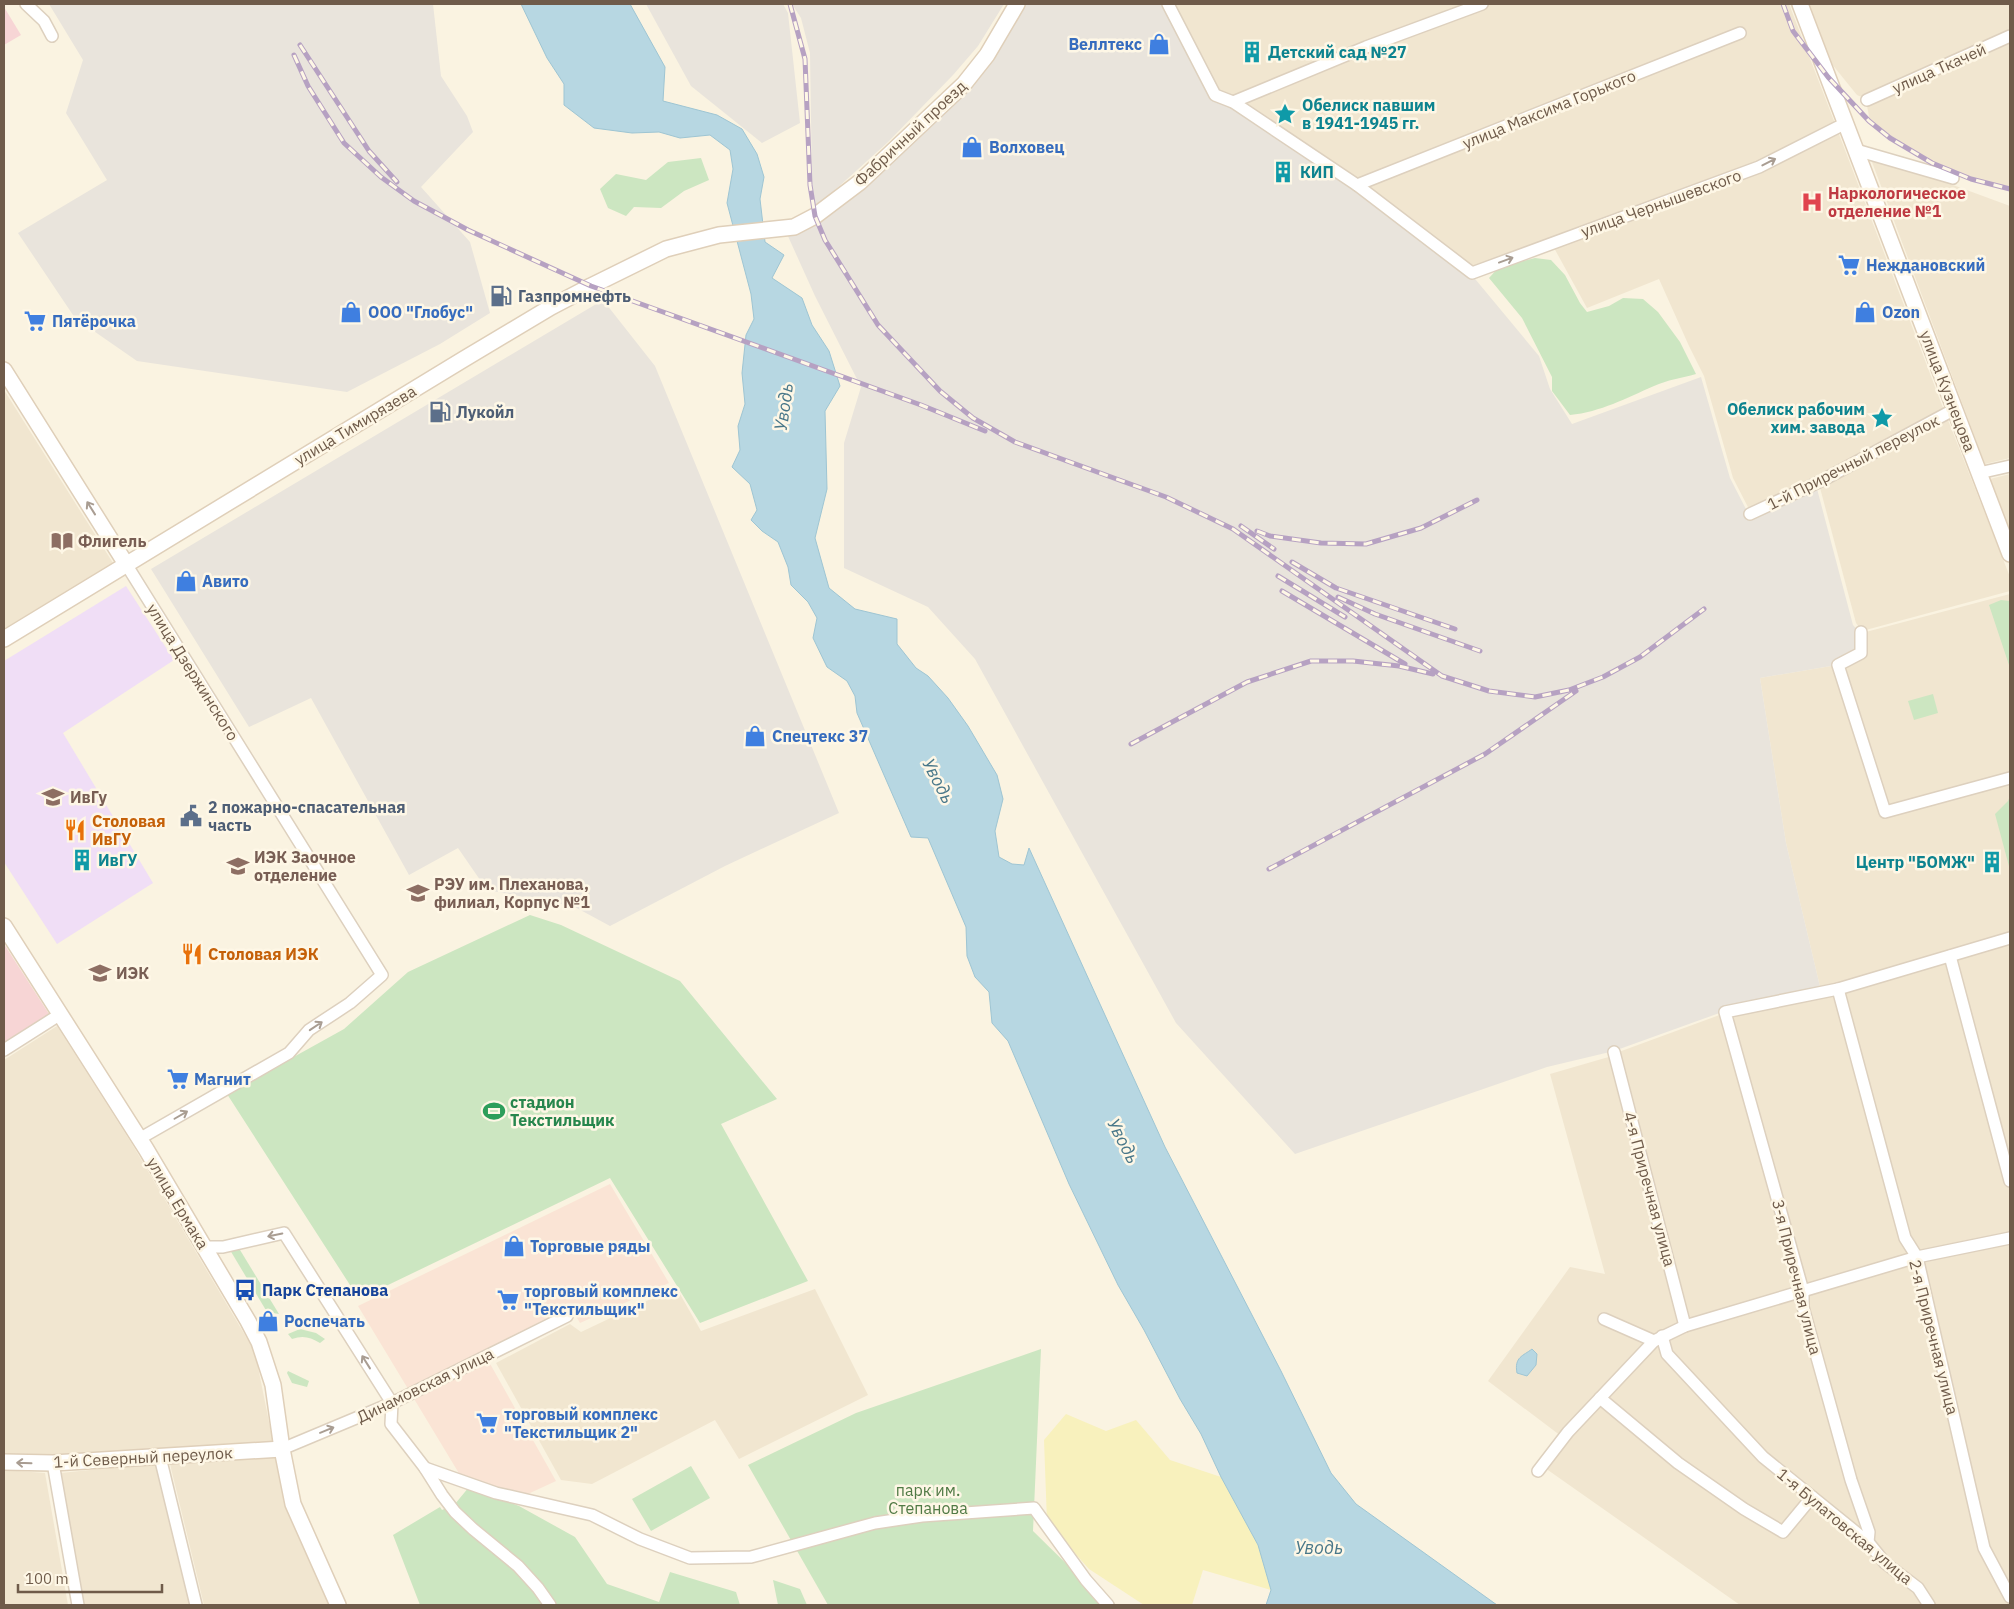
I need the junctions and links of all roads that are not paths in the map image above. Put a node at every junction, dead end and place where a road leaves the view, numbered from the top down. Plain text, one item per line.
1 (26, 4) edge
2 (1017, 4) edge
3 (1168, 4) edge
4 (1482, 4) edge
5 (1800, 4) edge
6 (1740, 32) dead end
7 (52, 36) dead end
8 (2010, 36) edge
9 (1866, 100) dead end
10 (1233, 102) junction
11 (1846, 123) junction
12 (1856, 150) junction
13 (1953, 178) dead end
14 (1357, 185) junction
15 (719, 236) joint
16 (4, 370) edge
17 (1955, 410) junction
18 (2010, 466) edge
19 (1979, 473) junction
20 (1750, 514) dead end
21 (2010, 554) edge
22 (126, 564) junction
23 (1861, 632) dead end
24 (4, 638) edge
25 (2010, 778) edge
26 (4, 926) edge
27 (2010, 938) edge
28 (1950, 956) junction
29 (1838, 989) junction
30 (59, 1015) junction
31 (4, 1050) edge
32 (1614, 1052) dead end
33 (139, 1139) junction
34 (2010, 1181) edge
35 (2010, 1238) edge
36 (204, 1247) junction
37 (1917, 1257) junction
38 (1803, 1291) junction
39 (567, 1316) dead end
40 (1604, 1319) dead end
41 (1685, 1326) junction
42 (1658, 1339) junction
43 (1600, 1398) junction
44 (392, 1403) junction
45 (282, 1449) junction
46 (160, 1457) junction
47 (4, 1462) edge
48 (53, 1464) junction
49 (424, 1468) junction
50 (1538, 1471) dead end
51 (1812, 1497) junction
52 (1868, 1542) junction
53 (2010, 1597) edge
54 (78, 1605) edge
55 (196, 1605) edge
56 (338, 1605) edge
57 (550, 1605) edge
58 (1108, 1605) edge
59 (1929, 1605) edge

1 - 7 street
2 - 15 main road, Фабричный проезд
3 - 10 street
4 - 10 street
5 - 11 main road, улица Кузнецова
6 - 14 street, улица Максима Горького
8 - 9 street, улица Ткачей
10 - 14 street
11 - 12 main road, улица Кузнецова
14 -> 11 street, улица Чернышевского
12 - 13 street
12 - 17 main road, улица Кузнецова
15 - 22 main road, улица Тимирязева
22 -> 16 main road, улица Дзержинского
17 - 19 main road, улица Кузнецова
17 - 20 street, 1-й Приречный переулок
18 - 19 street
19 - 21 main road, улица Кузнецова
22 - 24 main road, улица Тимирязева
33 -> 22 street, улица Дзержинского
23 - 25 street
26 - 30 main road, улица Ермака
27 - 28 street
28 - 29 street
28 - 34 street
29 - 37 street, 2-я Приречная улица
29 - 38 street, 3-я Приречная улица
30 - 31 street
30 - 33 main road, улица Ермака
32 - 41 street, 4-я Приречная улица
33 - 36 main road, улица Ермака
35 - 37 street
44 -> 36 street
36 - 45 main road, улица Ермака
37 - 38 street
37 - 53 street, 2-я Приречная улица
38 - 41 street
38 - 52 street, 3-я Приречная улица
39 - 44 street, Динамовская улица
40 - 42 street
41 - 42 street
42 - 43 street
42 - 51 street, 1-я Булатовская улица
43 - 50 street
43 - 51 street
45 -> 44 street, Динамовская улица
44 - 49 street
45 - 46 main road, 1-й Северный переулок
45 - 56 main road, улица Ермака
46 - 48 main road, 1-й Северный переулок
46 - 55 street
48 -> 47 main road, 1-й Северный переулок
48 - 54 street
49 - 57 street
49 - 58 street
51 - 52 street, 1-я Булатовская улица
52 - 59 street, 1-я Булатовская улица

